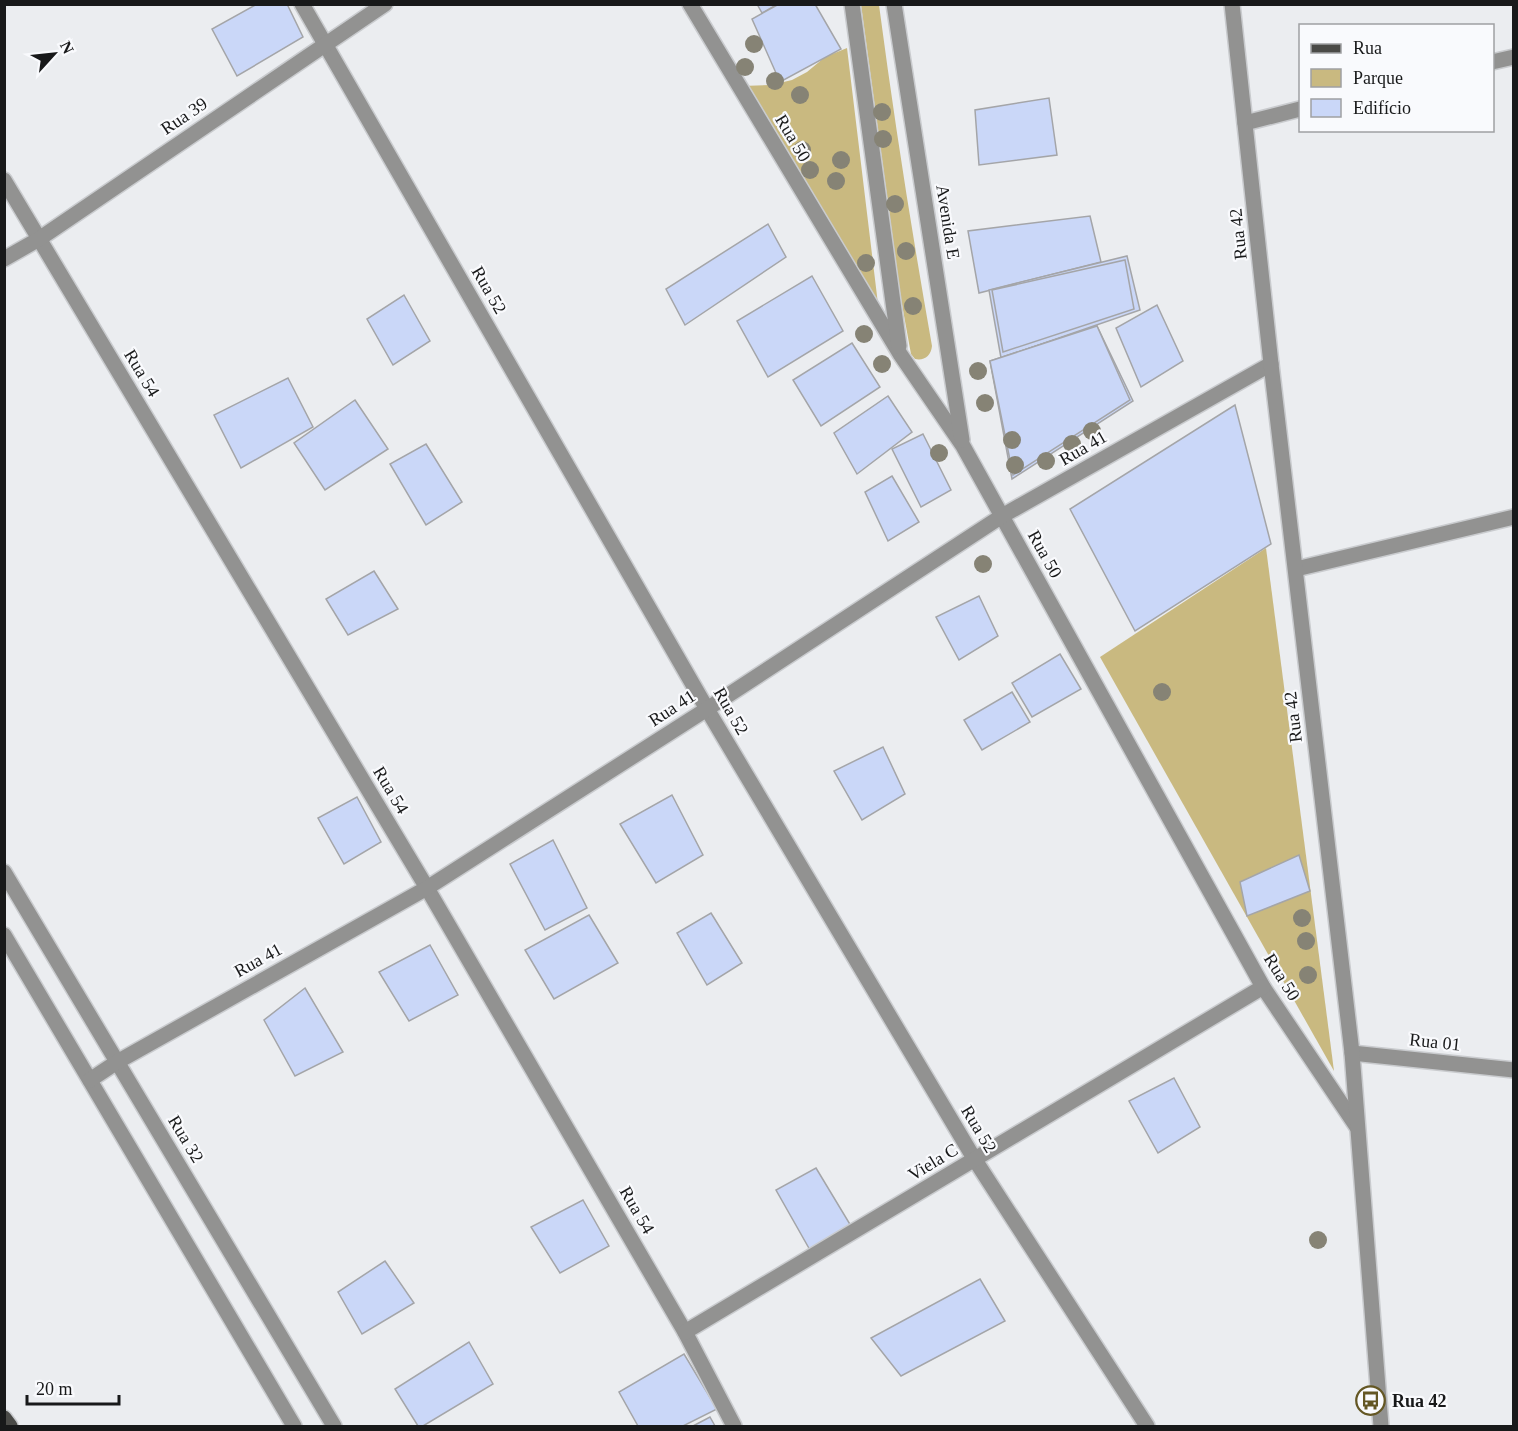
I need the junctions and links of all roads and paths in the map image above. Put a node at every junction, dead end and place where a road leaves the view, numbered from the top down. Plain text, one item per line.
1 (302, 4) edge
2 (385, 4) edge
3 (690, 4) edge
4 (852, 4) edge
5 (894, 4) edge
6 (1232, 4) edge
7 (325, 44) junction
8 (1514, 57) edge
9 (1494, 62) edge
10 (1299, 109) edge
11 (1245, 123) junction
12 (4, 180) edge
13 (39, 239) junction
14 (4, 259) edge
15 (900, 354) junction
16 (1271, 364) junction
17 (963, 446) junction
18 (1002, 516) junction
19 (1514, 517) edge
20 (1296, 569) junction
21 (707, 709) junction
22 (4, 872) edge
23 (427, 888) junction
24 (4, 935) edge
25 (1263, 987) junction
26 (1352, 1053) junction
27 (117, 1062) junction
28 (1514, 1070) edge
29 (90, 1080) junction
30 (1357, 1127) junction
31 (975, 1160) junction
32 (685, 1332) junction
33 (4, 1418) edge
34 (10, 1426) edge
35 (294, 1426) edge
36 (334, 1426) edge
37 (734, 1426) edge
38 (1147, 1426) edge
39 (1381, 1426) edge

1 - 7 street, Rua 52
2 - 7 street, Rua 39
3 - 15 street, Rua 50
4 - 15 street
5 - 17 street, Avenida E
6 - 11 street, Rua 42
7 - 13 street, Rua 39
7 - 21 street, Rua 52
8 - 9 street
10 - 11 street
11 - 16 street, Rua 42
12 - 13 street, Rua 54
13 - 14 street, Rua 39
13 - 23 street, Rua 54
15 - 17 street, Rua 50
16 - 18 street, Rua 41
16 - 20 street, Rua 42
17 - 18 street, Rua 50
18 - 21 street, Rua 41
18 - 25 street, Rua 50
19 - 20 street
20 - 26 street, Rua 42
21 - 23 street, Rua 41
21 - 31 street, Rua 52
22 - 27 street, Rua 32
23 - 27 street, Rua 41
23 - 32 street, Rua 54
24 - 29 street
25 - 30 street, Rua 50
25 - 31 street, Viela C
26 - 28 street, Rua 01
26 - 30 street, Rua 42
27 - 29 street, Rua 41
27 - 36 street, Rua 32
29 - 35 street
30 - 39 street, Rua 42
31 - 32 street, Viela C
31 - 38 street, Rua 52
32 - 37 street, Rua 54
33 - 34 main road

